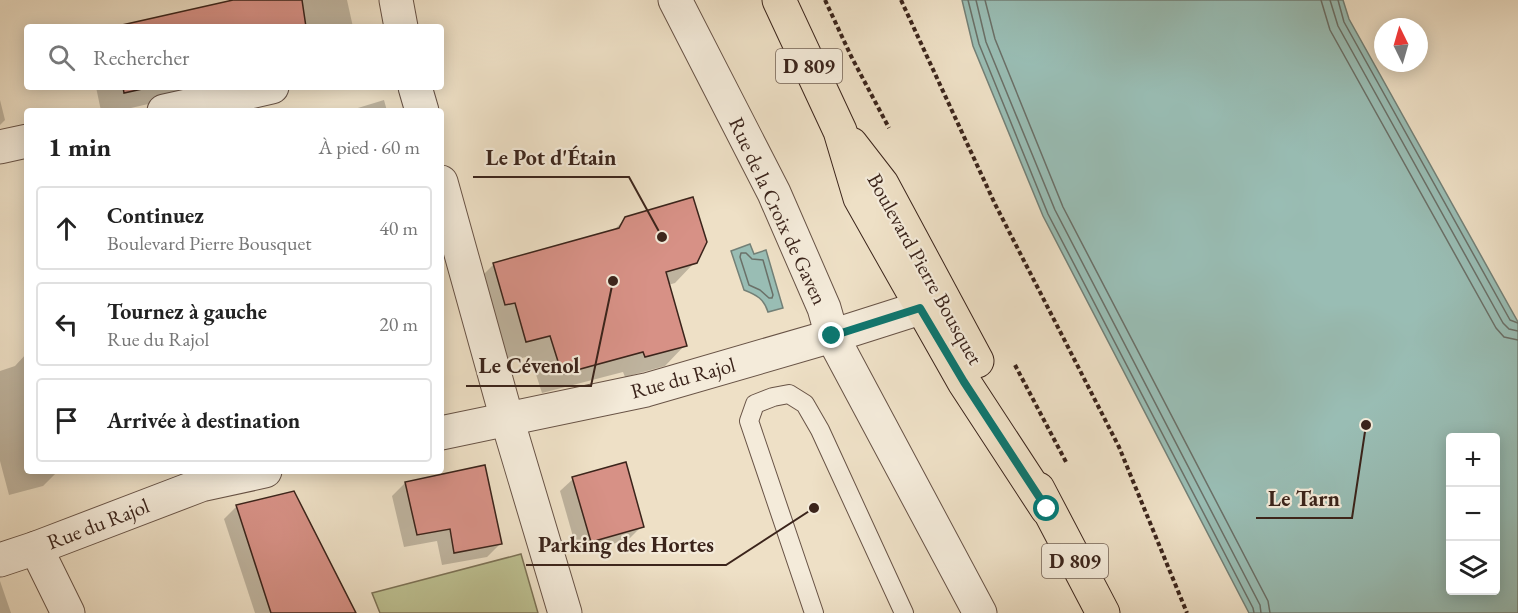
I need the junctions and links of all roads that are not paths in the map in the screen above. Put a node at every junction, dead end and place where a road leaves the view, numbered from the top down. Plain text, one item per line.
1 (396, 0) edge
2 (675, 0) edge
3 (779, 0) edge
4 (400, 24) edge
5 (258, 90) edge
6 (416, 90) edge
7 (178, 108) edge
8 (421, 108) edge
9 (840, 131) junction
10 (24, 142) edge
11 (0, 147) edge
12 (444, 193) edge
13 (920, 308) junction
14 (832, 336) junction
15 (507, 418) junction
16 (444, 432) edge
17 (251, 474) edge
18 (1047, 509) junction
19 (36, 548) junction
20 (0, 560) edge
21 (68, 613) edge
22 (565, 613) edge
23 (814, 613) edge
24 (904, 613) edge
25 (980, 613) edge
26 (1103, 613) edge

1 - 4 street
2 - 14 street, Rue de la Croix de Gaven
3 - 9 main road, Boulevard Pierre Bousquet / D 809
5 - 7 street
6 - 8 street
9 - 13 main road, Boulevard Pierre Bousquet / D 809
9 - 18 main road, Boulevard Pierre Bousquet / D 809
10 - 11 street
12 - 15 street
13 - 14 street, Rue du Rajol
13 - 18 main road, Boulevard Pierre Bousquet / D 809
14 - 15 street, Rue du Rajol
14 - 25 street, Rue de la Croix de Gaven
15 - 16 street, Rue du Rajol
15 - 22 street
17 - 19 street, Rue du Rajol
18 - 26 main road, Boulevard Pierre Bousquet / D 809
19 - 20 street, Rue du Rajol
19 - 21 street
23 - 24 lane

